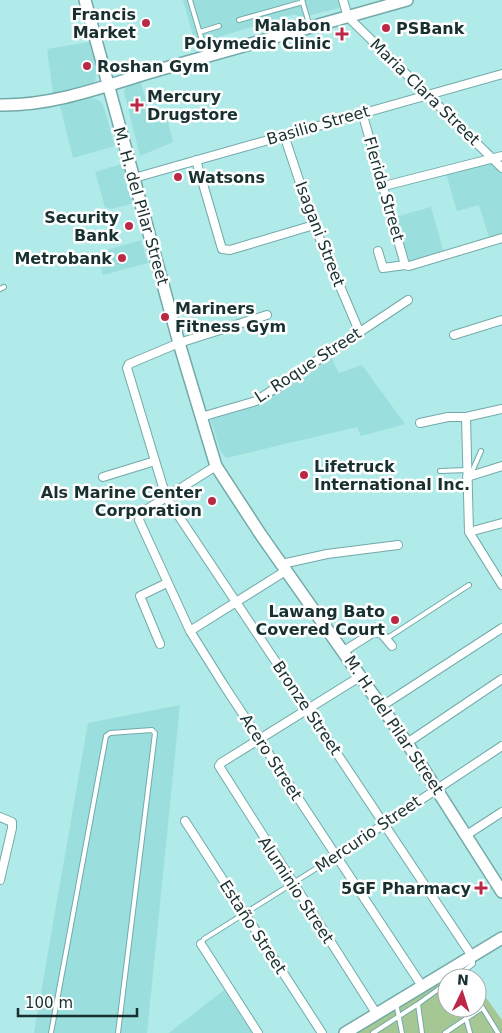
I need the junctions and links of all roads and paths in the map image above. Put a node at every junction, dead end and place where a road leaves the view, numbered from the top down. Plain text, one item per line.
1 (85, 0) edge
2 (190, 0) edge
3 (343, 0) edge
4 (407, 0) edge
5 (302, 1) edge
6 (348, 17) junction
7 (239, 20) dead end
8 (219, 26) dead end
9 (310, 27) junction
10 (200, 32) junction
11 (207, 56) junction
12 (502, 74) edge
13 (108, 86) junction
14 (426, 95) junction
15 (0, 105) edge
16 (362, 112) junction
17 (284, 135) junction
18 (502, 156) edge
19 (493, 159) junction
20 (196, 160) junction
21 (502, 168) edge
22 (134, 178) junction
23 (384, 186) junction
24 (314, 225) junction
25 (502, 238) edge
26 (378, 251) dead end
27 (406, 265) junction
28 (408, 300) dead end
29 (267, 316) dead end
30 (502, 320) edge
31 (359, 331) junction
32 (454, 335) dead end
33 (179, 343) junction
34 (502, 409) edge
35 (201, 417) junction
36 (466, 418) junction
37 (420, 424) dead end
38 (481, 451) dead end
39 (155, 461) junction
40 (216, 466) junction
41 (502, 466) edge
42 (440, 471) dead end
43 (468, 474) junction
44 (103, 477) dead end
45 (166, 497) junction
46 (502, 522) edge
47 (469, 532) junction
48 (398, 545) dead end
49 (284, 567) junction
50 (167, 583) junction
51 (469, 585) dead end
52 (502, 585) edge
53 (237, 602) junction
54 (502, 628) edge
55 (190, 631) junction
56 (386, 639) junction
57 (160, 644) dead end
58 (392, 646) dead end
59 (344, 651) junction
60 (361, 676) junction
61 (502, 679) edge
62 (382, 706) junction
63 (307, 709) junction
64 (259, 739) junction
65 (407, 743) junction
66 (502, 746) edge
67 (436, 788) junction
68 (502, 812) edge
69 (0, 817) edge
70 (185, 821) dead end
71 (384, 824) junction
72 (464, 836) junction
73 (336, 856) junction
74 (498, 877) edge
75 (0, 880) edge
76 (292, 884) junction
77 (502, 892) edge
78 (244, 914) junction
79 (502, 938) edge
80 (201, 944) joint
81 (472, 956) junction
82 (468, 968) edge
83 (422, 986) junction
84 (437, 991) edge
85 (418, 1004) junction
86 (396, 1005) junction
87 (376, 1013) junction
88 (399, 1016) junction
89 (487, 1016) edge
90 (466, 1018) joint
91 (379, 1031) edge
92 (51, 1033) edge
93 (118, 1033) edge
94 (258, 1033) edge
95 (322, 1033) edge
96 (345, 1033) edge
97 (373, 1033) edge
98 (402, 1033) edge
99 (422, 1033) edge
100 (445, 1033) edge
101 (470, 1033) edge
102 (498, 1033) edge

1 - 13 main road, M. H. del Pilar Street
2 - 10 lane
3 - 6 street
4 - 6 main road
5 - 7 lane
5 - 9 lane
6 - 9 main road
6 - 14 street, Maria Clara Street
8 - 10 lane
9 - 11 main road
10 - 11 lane
11 - 13 main road
12 - 14 street, Basilio Street
13 - 15 main road
13 - 22 main road, M. H. del Pilar Street
14 - 16 street, Basilio Street
14 - 19 street, Maria Clara Street
16 - 17 street, Basilio Street
16 - 23 street, Flerida Street
17 - 20 street, Basilio Street
17 - 24 street, Isagani Street
18 - 19 street
19 - 21 street, Maria Clara Street
19 - 23 street
20 - 22 street, Basilio Street
20 - 24 street
22 - 33 main road, M. H. del Pilar Street
23 - 27 street, Flerida Street
24 - 31 street, Isagani Street
25 - 27 street
26 - 27 street
28 - 31 street, L. Roque Street
29 - 33 street, Bronze Street
30 - 32 street
31 - 35 street, L. Roque Street
33 - 35 main road, M. H. del Pilar Street
33 - 39 street, Bronze Street
34 - 36 street
35 - 40 main road, M. H. del Pilar Street
36 - 37 street
36 - 43 street
38 - 43 lane
39 - 44 street
39 - 45 street, Bronze Street
40 - 45 street
40 - 49 main road, M. H. del Pilar Street
41 - 43 street
42 - 43 lane
43 - 47 street
45 - 50 street, Acero Street
45 - 53 street, Bronze Street
46 - 47 street
47 - 52 street
48 - 49 street
49 - 53 street
49 - 59 main road, M. H. del Pilar Street
50 - 55 street, Acero Street
50 - 57 street
51 - 56 lane
53 - 55 street
53 - 63 street, Bronze Street
54 - 62 street
55 - 64 street, Acero Street
56 - 58 street
56 - 59 street
59 - 60 main road, M. H. del Pilar Street
60 - 62 main road, M. H. del Pilar Street
60 - 63 street
61 - 65 street
62 - 65 main road, M. H. del Pilar Street
63 - 64 street
63 - 71 street, Bronze Street
64 - 73 street, Acero Street
64 - 76 street, Aluminio Street
65 - 67 main road, M. H. del Pilar Street
66 - 67 street, Mercurio Street
67 - 71 street, Mercurio Street
67 - 72 main road, M. H. del Pilar Street
68 - 72 street
69 - 75 street
70 - 78 street, Estaño Street
71 - 73 street, Mercurio Street
71 - 81 street, Bronze Street
72 - 74 main road, M. H. del Pilar Street
73 - 76 lane, Mercurio Street
73 - 83 street, Acero Street
74 - 77 main road, M. H. del Pilar Street
76 - 78 lane, Mercurio Street
76 - 87 street, Aluminio Street
78 - 80 lane, Mercurio Street
78 - 95 street, Estaño Street
79 - 81 main road
80 - 94 street
81 - 82 lane
81 - 83 main road
83 - 86 main road
84 - 85 lane
85 - 88 lane
85 - 99 lane
86 - 87 main road
86 - 88 lane
87 - 96 main road
88 - 91 lane
88 - 98 lane
89 - 102 lane
90 - 100 lane
90 - 101 lane
91 - 97 lane
92 - 93 lane

